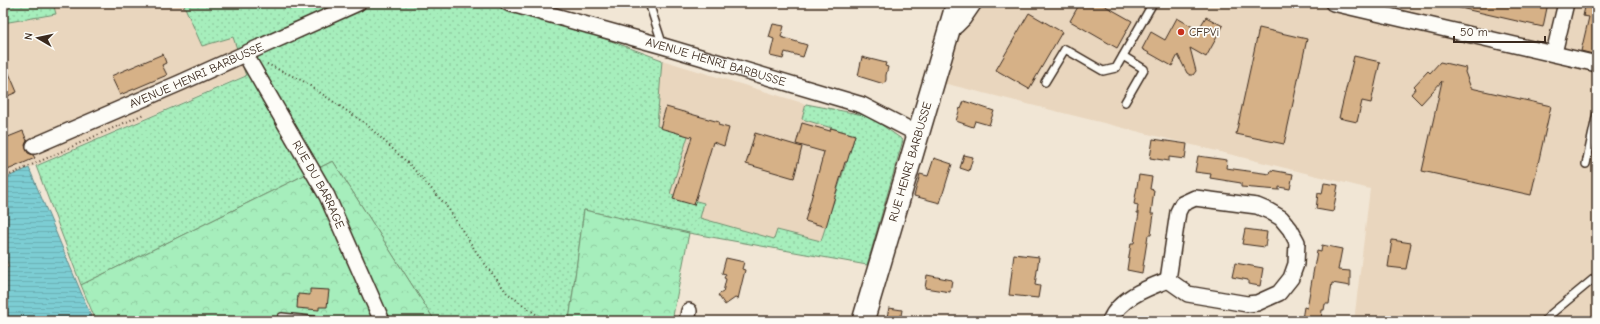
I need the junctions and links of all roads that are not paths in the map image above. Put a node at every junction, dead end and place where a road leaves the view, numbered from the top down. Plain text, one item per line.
1 (358, 3) edge
2 (508, 3) edge
3 (649, 3) edge
4 (957, 3) edge
5 (974, 3) edge
6 (1153, 3) edge
7 (1333, 3) edge
8 (1566, 3) edge
9 (950, 26) junction
10 (663, 46) junction
11 (1554, 53) junction
12 (245, 54) junction
13 (1123, 56) junction
14 (1597, 64) edge
15 (1045, 82) dead end
16 (1125, 102) dead end
17 (1597, 112) edge
18 (918, 134) junction
19 (34, 146) dead end
20 (1586, 164) dead end
21 (1597, 276) edge
22 (1168, 280) junction
23 (282, 317) dead end
24 (320, 321) edge
25 (382, 321) edge
26 (863, 321) edge
27 (1110, 321) edge
28 (1545, 321) edge

1 - 12 street, AVENUE HENRI BARBUSSE
2 - 10 street, AVENUE HENRI BARBUSSE
3 - 10 lane
4 - 9 main road, RUE HENRI BARBUSSE
5 - 9 street
6 - 13 lane
7 - 11 street
8 - 11 street
9 - 18 main road, RUE HENRI BARBUSSE
10 - 18 street, AVENUE HENRI BARBUSSE
11 - 14 street
12 - 19 street, AVENUE HENRI BARBUSSE
12 - 25 street, RUE DU BARRAGE
13 - 15 lane
13 - 16 lane
17 - 20 lane
18 - 26 main road, RUE HENRI BARBUSSE
21 - 28 lane
22 - 22 street
22 - 27 street
23 - 24 lane

